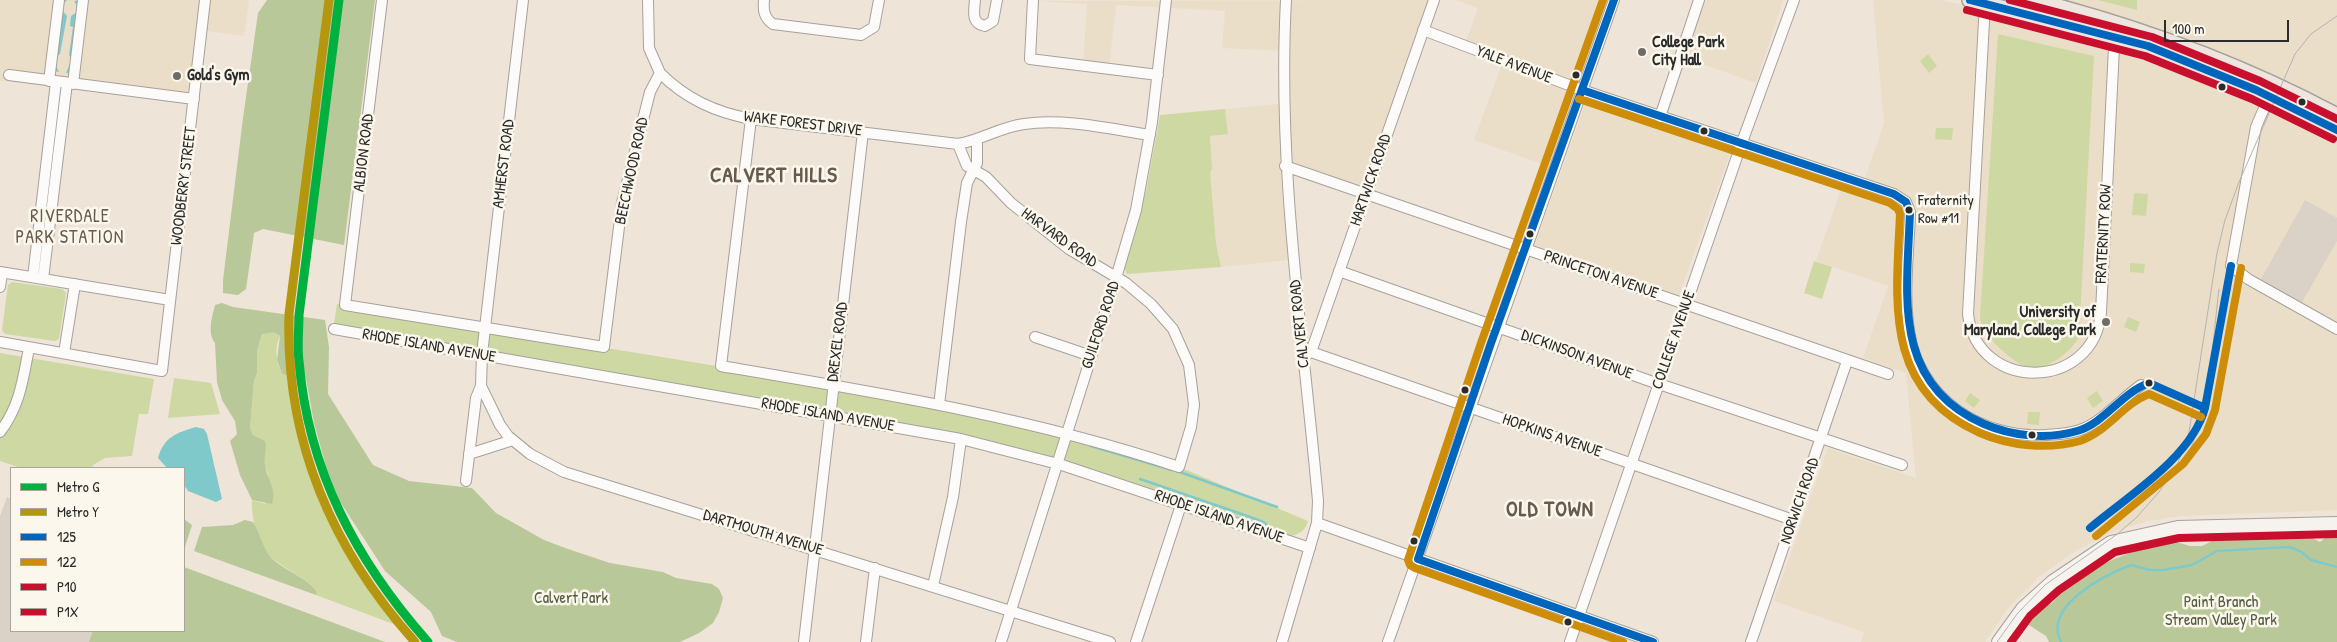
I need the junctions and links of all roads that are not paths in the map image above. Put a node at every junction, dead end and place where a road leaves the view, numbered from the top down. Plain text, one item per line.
1 (59, 0) edge
2 (83, 0) edge
3 (205, 0) edge
4 (382, 0) edge
5 (524, 0) edge
6 (648, 0) edge
7 (764, 0) edge
8 (879, 0) edge
9 (975, 0) edge
10 (997, 0) edge
11 (1033, 0) edge
12 (1166, 0) edge
13 (1286, 0) edge
14 (1434, 0) edge
15 (1614, 0) edge
16 (1699, 0) edge
17 (1788, 0) edge
18 (1794, 0) edge
19 (1970, 0) edge
20 (2032, 0) edge
21 (1985, 3) junction
22 (1423, 30) junction
23 (2117, 37) junction
24 (1778, 39) junction
25 (660, 73) junction
26 (9, 75) dead end
27 (1158, 75) junction
28 (53, 81) junction
29 (70, 84) junction
30 (1582, 90) junction
31 (2277, 93) junction
32 (194, 99) junction
33 (2337, 116) edge
34 (1660, 117) junction
35 (751, 119) junction
36 (2337, 130) edge
37 (863, 132) junction
38 (1150, 136) junction
39 (977, 140) junction
40 (958, 144) junction
41 (1741, 144) junction
42 (1285, 166) junction
43 (974, 170) junction
44 (1366, 194) junction
45 (1525, 249) junction
46 (1339, 271) junction
47 (1, 273) edge
48 (38, 278) junction
49 (1116, 278) junction
50 (75, 284) junction
51 (0, 287) edge
52 (170, 300) junction
53 (345, 305) joint
54 (1686, 305) junction
55 (1498, 327) junction
56 (484, 328) junction
57 (334, 329) dead end
58 (2337, 329) edge
59 (1035, 337) dead end
60 (0, 342) edge
61 (604, 347) joint
62 (29, 348) junction
63 (64, 353) junction
64 (482, 354) junction
65 (1307, 354) junction
66 (1090, 356) junction
67 (1847, 361) junction
68 (1888, 374) dead end
69 (1659, 384) junction
70 (834, 385) junction
71 (2141, 385) dead end
72 (481, 386) junction
73 (939, 405) junction
74 (1469, 407) junction
75 (830, 414) junction
76 (0, 432) edge
77 (1066, 432) junction
78 (961, 439) junction
79 (1821, 439) junction
80 (513, 440) junction
81 (470, 454) junction
82 (1631, 463) junction
83 (1056, 464) junction
84 (1902, 465) dead end
85 (1179, 467) joint
86 (466, 481) dead end
87 (1181, 505) junction
88 (1793, 520) junction
89 (1317, 523) junction
90 (2337, 524) edge
91 (1310, 548) junction
92 (814, 549) junction
93 (1418, 559) junction
94 (875, 568) junction
95 (933, 586) junction
96 (1010, 612) junction
97 (1579, 616) junction
98 (804, 642) edge
99 (866, 642) edge
100 (1000, 642) edge
101 (1110, 642) edge
102 (1136, 642) edge
103 (1282, 642) edge
104 (1388, 642) edge
105 (1570, 642) edge
106 (1653, 642) edge
107 (1751, 642) edge
108 (1999, 642) edge

1 - 28 street
2 - 29 street
3 - 32 street, WOODBERRY STREET
4 - 53 street, ALBION ROAD
5 - 56 street, AMHERST ROAD
6 - 25 street
7 - 8 street
9 - 10 street
11 - 27 street
12 - 27 street, GUILFORD ROAD
13 - 42 street, CALVERT ROAD
14 - 22 street, HARTWICK ROAD
15 - 30 street
16 - 34 street
17 - 24 street, COLLEGE AVENUE
18 - 24 street, COLLEGE AVENUE
19 - 21 main road
20 - 31 main road
21 - 23 main road
21 - 23 street, FRATERNITY ROW
22 - 30 street, YALE AVENUE
22 - 44 street, HARTWICK ROAD
23 - 31 main road
24 - 41 street, COLLEGE AVENUE
25 - 35 street, WAKE FOREST DRIVE
25 - 61 street, BEECHWOOD ROAD
26 - 28 street
27 - 38 street, GUILFORD ROAD
28 - 29 street
28 - 48 street
29 - 32 street
29 - 48 street
30 - 34 street, YALE AVENUE
30 - 45 street
31 - 33 main road
31 - 36 main road
31 - 58 street
32 - 52 street, WOODBERRY STREET
34 - 41 street, YALE AVENUE
35 - 37 street, WAKE FOREST DRIVE
35 - 70 street, RHODE ISLAND AVENUE
37 - 40 street, WAKE FOREST DRIVE
37 - 70 street, DREXEL ROAD
38 - 39 street
38 - 49 street, GUILFORD ROAD
39 - 40 street, WAKE FOREST DRIVE
39 - 43 street
40 - 43 street, HARVARD ROAD
41 - 54 street, COLLEGE AVENUE
41 - 71 street, YALE AVENUE
42 - 44 street, PRINCETON AVENUE
42 - 65 street, CALVERT ROAD
43 - 49 street, HARVARD ROAD
43 - 73 street
44 - 45 street, PRINCETON AVENUE
44 - 46 street, HARTWICK ROAD
45 - 54 street, PRINCETON AVENUE
45 - 55 street
46 - 55 street, DICKINSON AVENUE
46 - 65 street, HARTWICK ROAD
47 - 48 street
47 - 51 street
48 - 50 street
49 - 66 street, GUILFORD ROAD
49 - 85 street, HARVARD ROAD
50 - 52 street
50 - 63 street
52 - 63 street, WOODBERRY STREET
53 - 56 street, RHODE ISLAND AVENUE
54 - 67 street, PRINCETON AVENUE
54 - 69 street, COLLEGE AVENUE
55 - 69 street, DICKINSON AVENUE
55 - 74 street
56 - 61 street, RHODE ISLAND AVENUE
56 - 64 street, AMHERST ROAD
57 - 64 street, RHODE ISLAND AVENUE
59 - 66 street
60 - 62 street
62 - 63 street
62 - 76 street
64 - 72 street, DARTMOUTH AVENUE
64 - 75 street, RHODE ISLAND AVENUE
65 - 74 street, HOPKINS AVENUE
65 - 89 street, CALVERT ROAD
66 - 77 street, GUILFORD ROAD
67 - 68 street, PRINCETON AVENUE
67 - 79 street, NORWICH ROAD
69 - 79 street, DICKINSON AVENUE
69 - 82 street, COLLEGE AVENUE
70 - 73 street, RHODE ISLAND AVENUE
70 - 75 street, DREXEL ROAD
72 - 80 street, DARTMOUTH AVENUE
72 - 81 street
73 - 77 street, RHODE ISLAND AVENUE
74 - 82 street, HOPKINS AVENUE
74 - 93 street
75 - 78 street, RHODE ISLAND AVENUE
75 - 92 street, DREXEL ROAD
77 - 83 street, GUILFORD ROAD
77 - 85 street, RHODE ISLAND AVENUE
78 - 83 street, RHODE ISLAND AVENUE
78 - 95 street
79 - 84 street, DICKINSON AVENUE
79 - 88 street, NORWICH ROAD
80 - 81 street
80 - 92 street, DARTMOUTH AVENUE
81 - 86 street
82 - 88 street, HOPKINS AVENUE
82 - 97 street, COLLEGE AVENUE
83 - 87 street, RHODE ISLAND AVENUE
83 - 96 street, GUILFORD ROAD
87 - 91 street, RHODE ISLAND AVENUE
87 - 102 street
88 - 107 street, NORWICH ROAD
89 - 91 street, CALVERT ROAD
89 - 93 street
90 - 108 main road
91 - 103 street, CALVERT ROAD
92 - 94 street, DARTMOUTH AVENUE
92 - 98 street, DREXEL ROAD
93 - 97 street
93 - 104 street
94 - 95 street, DARTMOUTH AVENUE
94 - 99 street
95 - 96 street, DARTMOUTH AVENUE
96 - 100 street, GUILFORD ROAD
96 - 101 street, DARTMOUTH AVENUE
97 - 105 street, COLLEGE AVENUE
97 - 106 street

